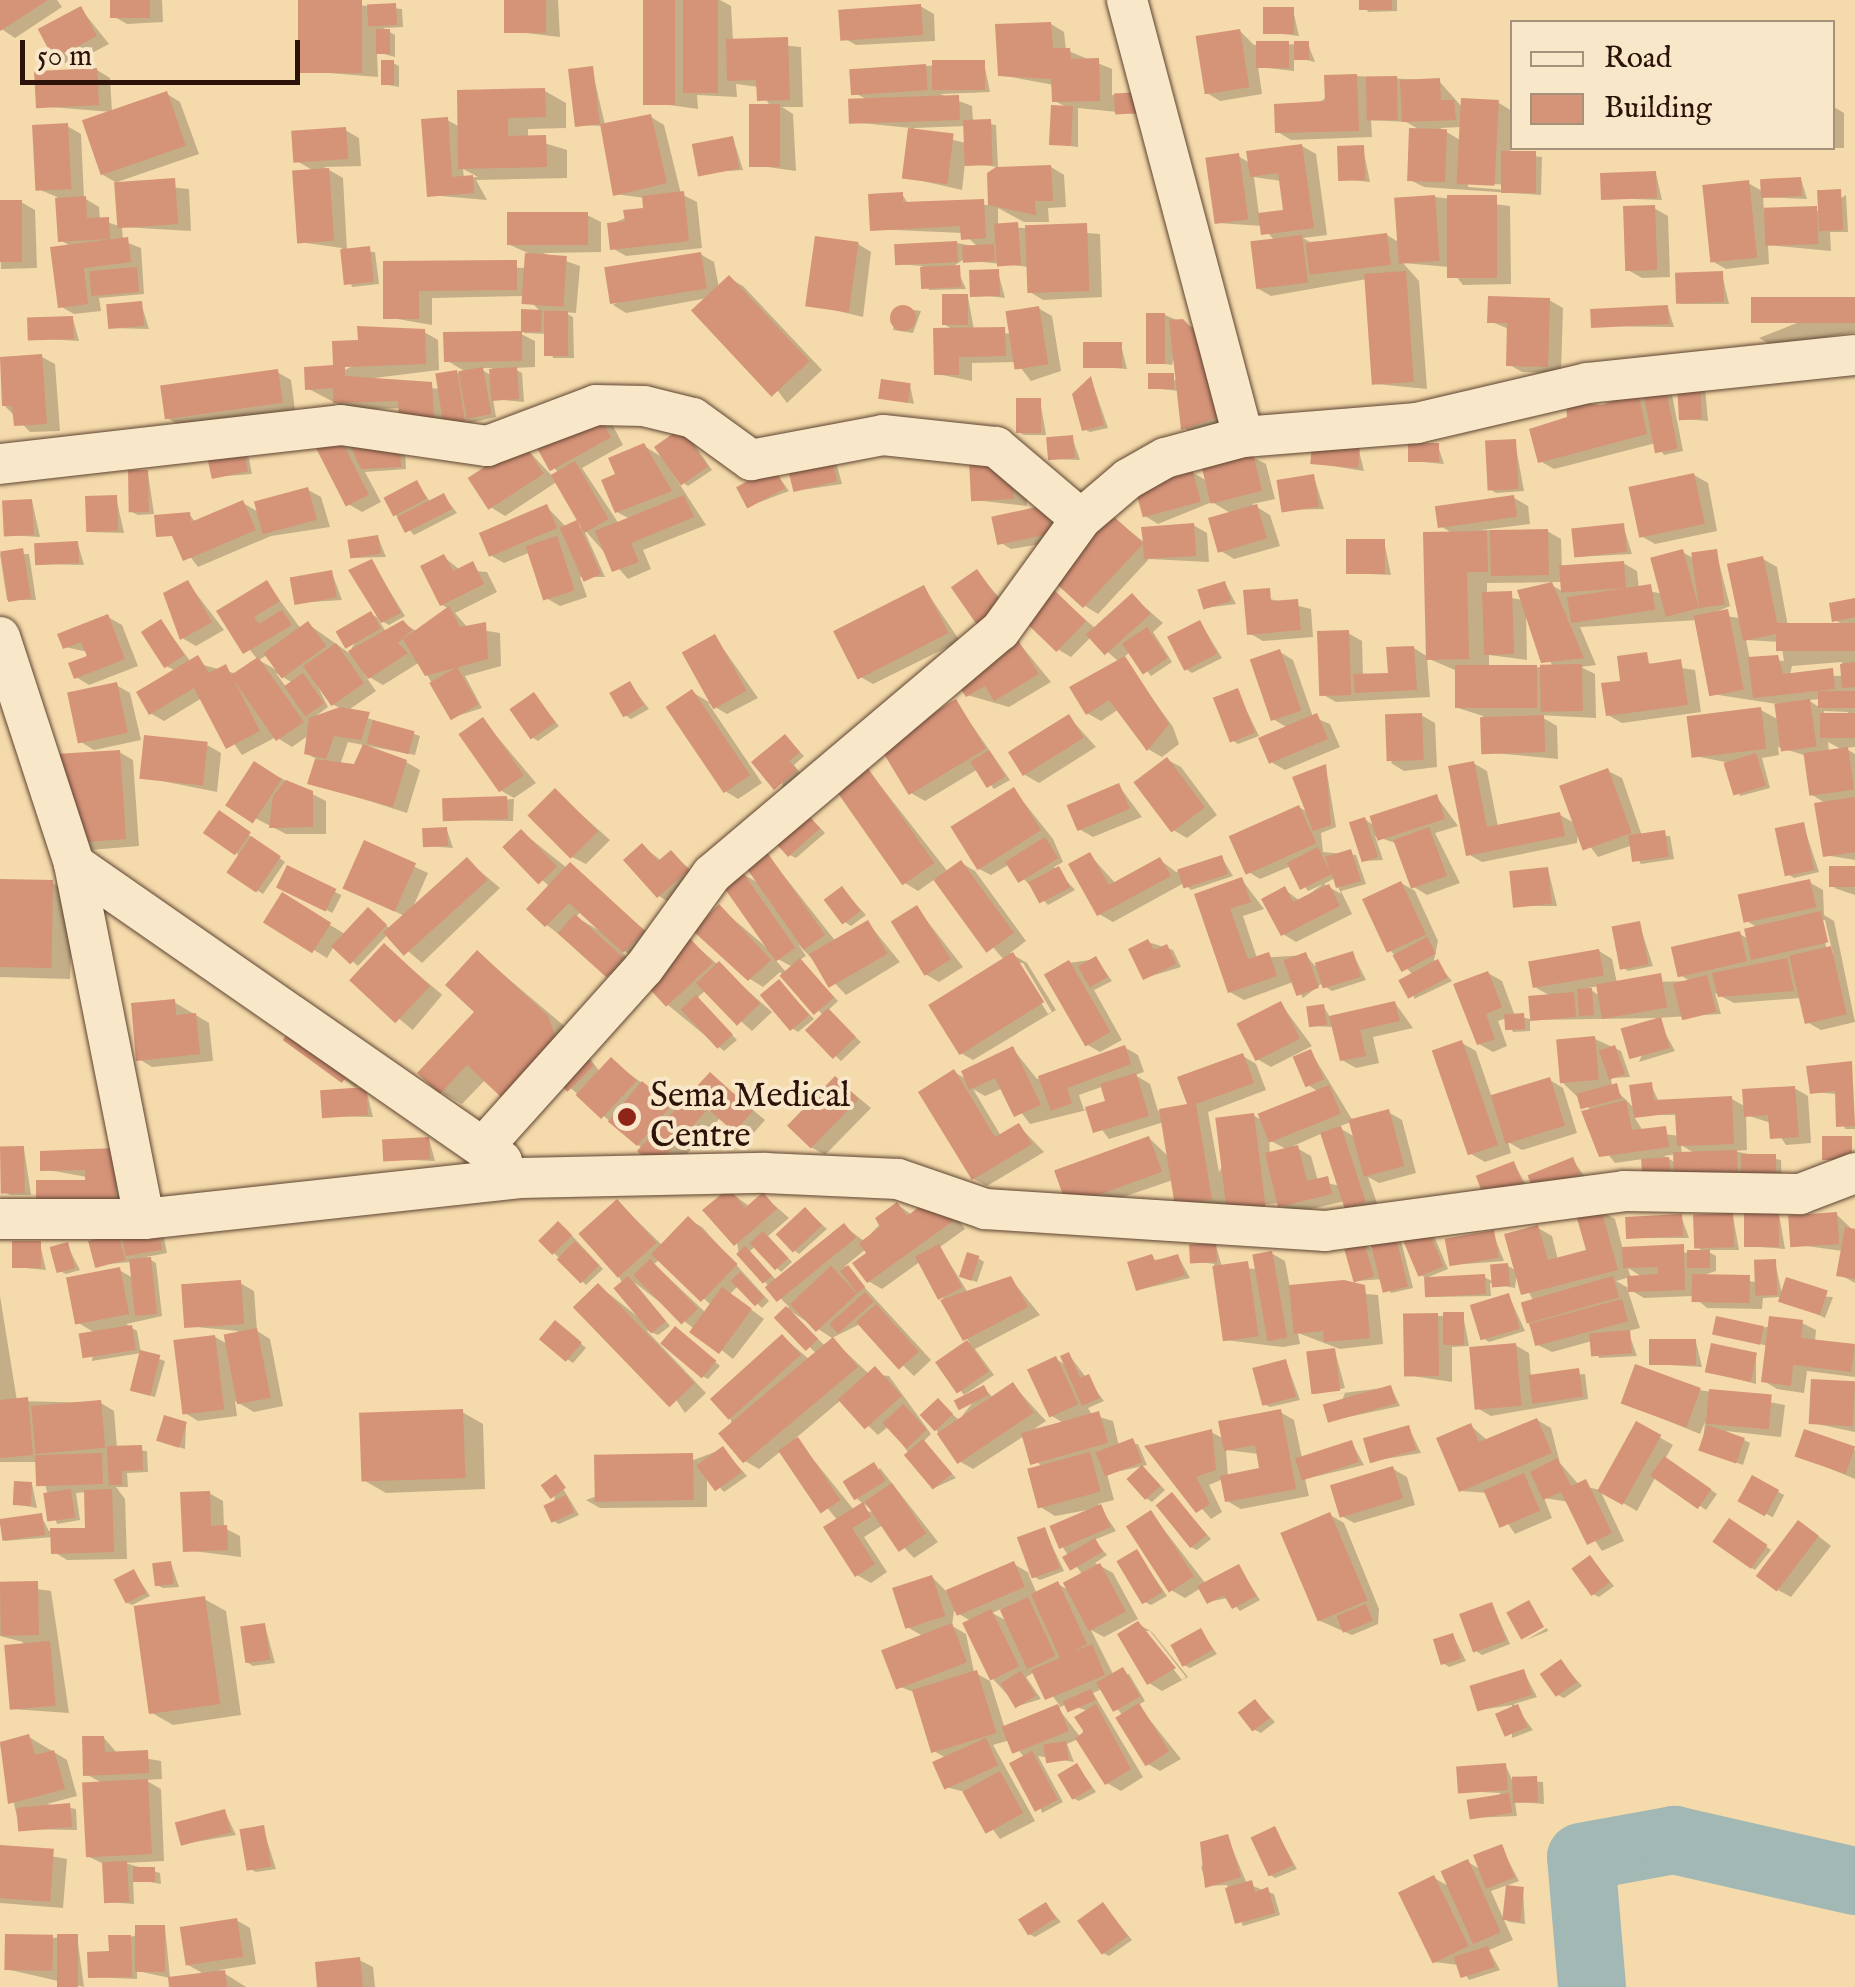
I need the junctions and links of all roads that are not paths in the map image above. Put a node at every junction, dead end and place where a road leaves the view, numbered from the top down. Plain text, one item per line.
1 (1127, 0) edge
2 (1855, 356) edge
3 (1243, 437) junction
4 (0, 464) edge
5 (1081, 519) junction
6 (0, 637) edge
7 (74, 864) junction
8 (485, 1145) junction
9 (1855, 1173) edge
10 (520, 1178) junction
11 (0, 1219) edge
12 (144, 1219) junction

1 - 3 street
2 - 3 street
3 - 5 street
4 - 5 street
5 - 8 street
6 - 7 street
7 - 8 street
7 - 12 street
8 - 10 street
9 - 10 street
10 - 12 street
11 - 12 street

